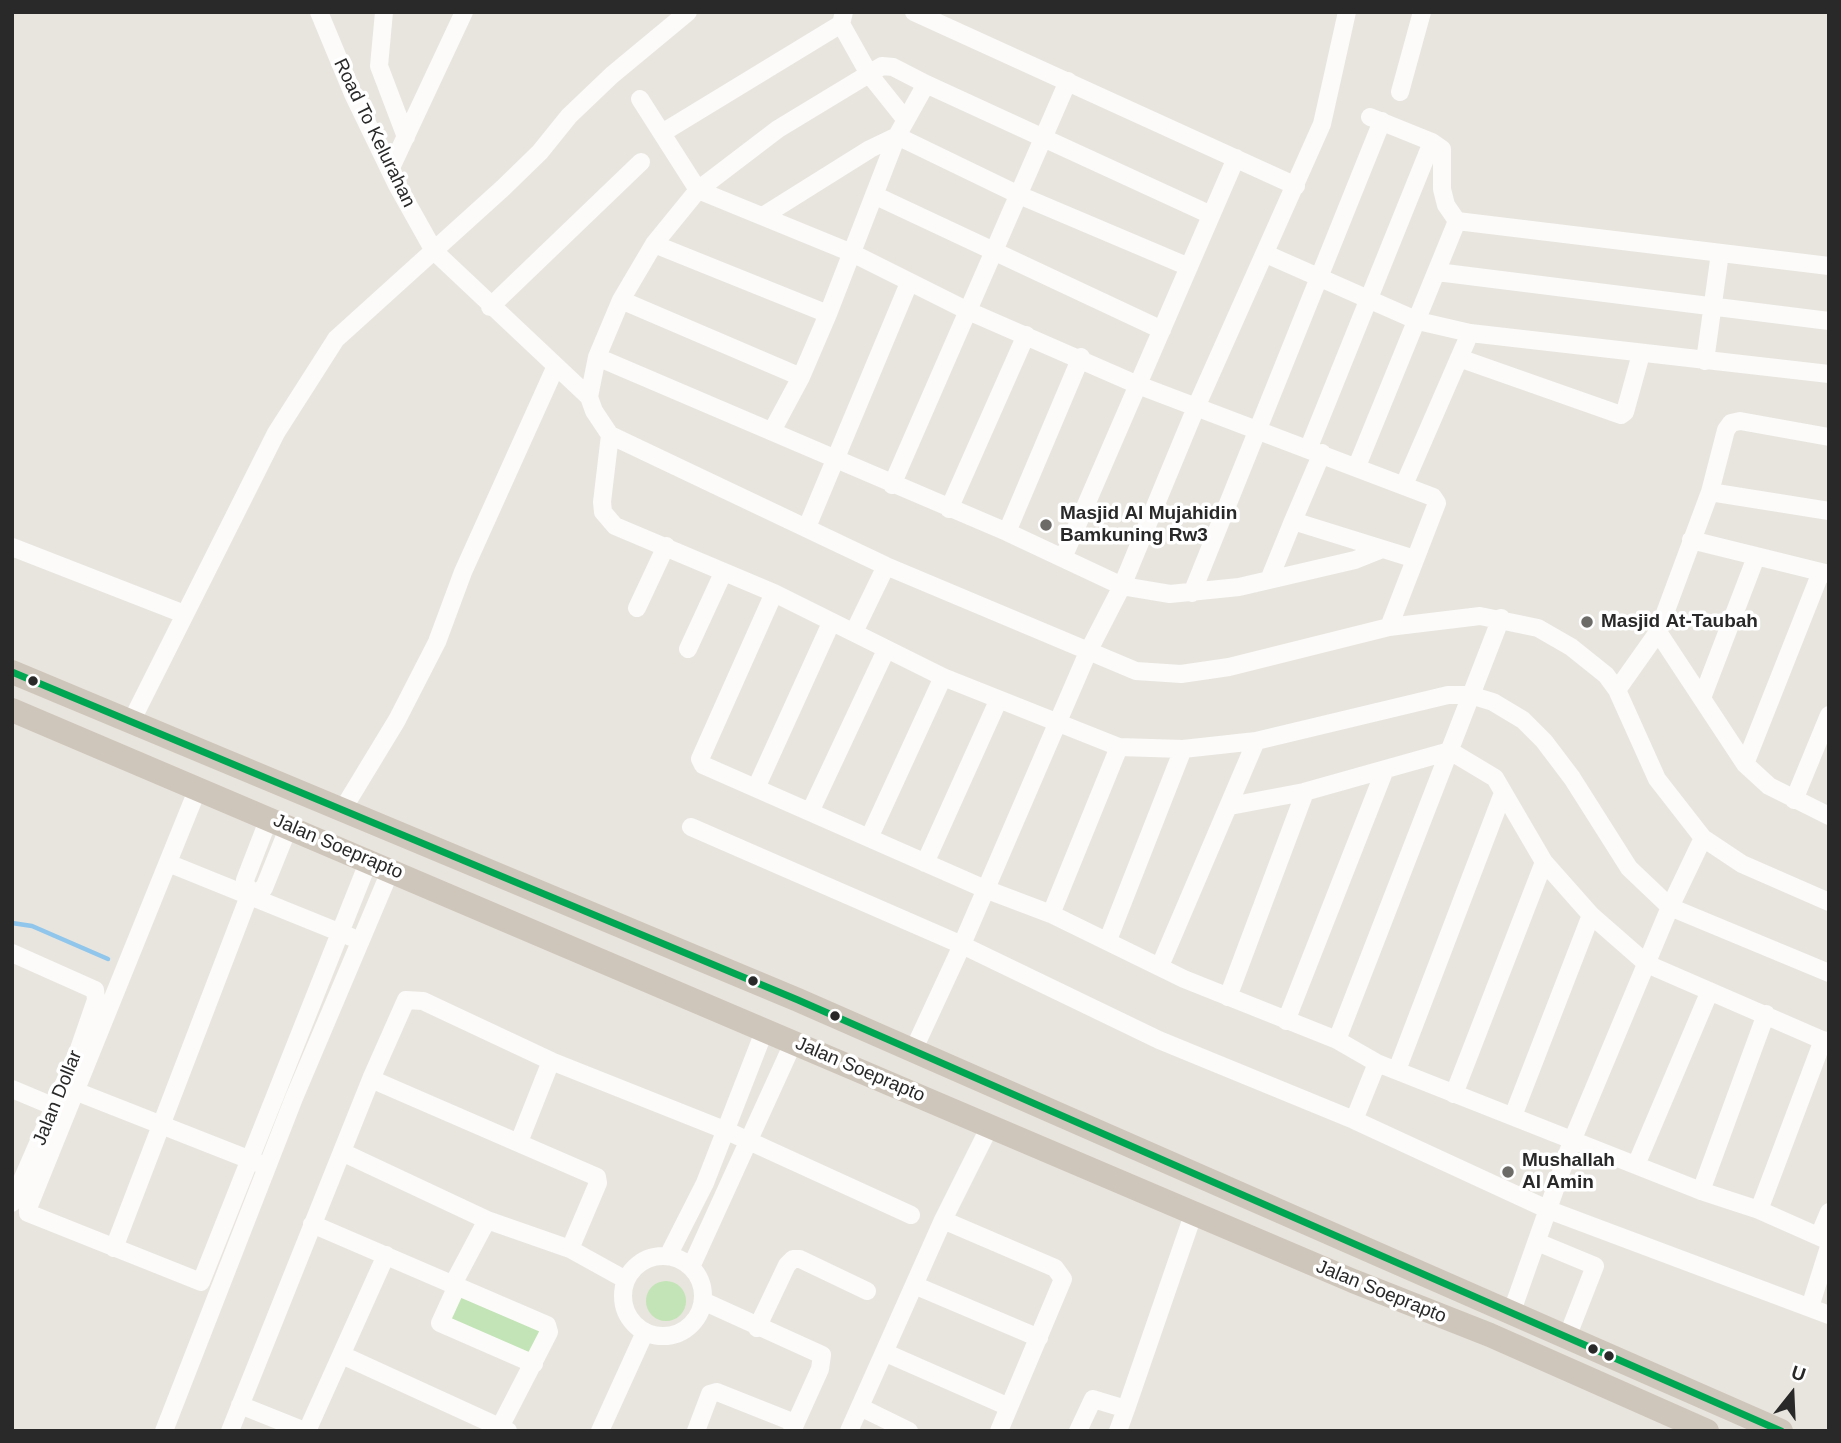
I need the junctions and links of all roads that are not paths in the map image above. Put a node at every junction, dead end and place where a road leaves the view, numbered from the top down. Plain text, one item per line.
1 (319, 12) edge
2 (384, 12) edge
3 (464, 12) edge
4 (688, 12) edge
5 (914, 12) edge
6 (1348, 12) edge
7 (1422, 12) edge
8 (843, 18) edge
9 (869, 74) junction
10 (1068, 81) junction
11 (926, 84) junction
12 (1400, 92) dead end
13 (640, 99) dead end
14 (905, 119) junction
15 (662, 133) junction
16 (897, 136) junction
17 (406, 137) junction
18 (1042, 138) junction
19 (1432, 142) junction
20 (1236, 158) junction
21 (640, 162) dead end
22 (390, 170) junction
23 (1296, 186) junction
24 (698, 190) junction
25 (874, 195) junction
26 (1019, 195) junction
27 (1212, 215) junction
28 (763, 216) junction
29 (1457, 221) junction
30 (653, 244) junction
31 (434, 251) junction
32 (993, 251) junction
33 (852, 253) junction
34 (1720, 253) junction
35 (1266, 254) junction
36 (1829, 266) edge
37 (1189, 267) junction
38 (1437, 272) junction
39 (1320, 279) junction
40 (909, 284) junction
41 (621, 300) junction
42 (1367, 300) junction
43 (1715, 306) junction
44 (490, 307) junction
45 (966, 310) junction
46 (828, 314) junction
47 (1419, 321) junction
48 (1829, 321) edge
49 (1162, 330) junction
50 (1470, 333) junction
51 (1026, 335) junction
52 (1641, 354) junction
53 (597, 357) junction
54 (1081, 357) junction
55 (1459, 358) junction
56 (1705, 361) junction
57 (555, 368) junction
58 (1829, 374) edge
59 (801, 377) junction
60 (1138, 385) junction
61 (589, 397) junction
62 (1197, 405) junction
63 (772, 431) junction
64 (1258, 431) junction
65 (610, 435) junction
66 (1829, 438) edge
67 (1315, 450) junction
68 (836, 458) junction
69 (1357, 466) junction
70 (892, 485) junction
71 (1404, 485) junction
72 (1710, 492) junction
73 (949, 509) junction
74 (1829, 511) edge
75 (1293, 521) junction
76 (807, 527) junction
77 (1007, 533) junction
78 (1692, 540) junction
79 (666, 546) junction
80 (12, 547) edge
81 (1380, 550) junction
82 (1755, 557) junction
83 (1063, 558) junction
84 (1415, 559) junction
85 (886, 566) junction
86 (723, 573) junction
87 (1825, 573) edge
88 (1269, 580) junction
89 (1122, 586) junction
90 (774, 593) junction
91 (1192, 593) junction
92 (637, 608) dead end
93 (184, 614) junction
94 (1500, 618) junction
95 (831, 622) junction
96 (1389, 627) junction
97 (854, 632) junction
98 (1658, 632) junction
99 (688, 649) dead end
100 (886, 650) junction
101 (1088, 652) junction
102 (12, 672) edge
103 (943, 677) junction
104 (1617, 690) junction
105 (1470, 695) junction
106 (1702, 698) junction
107 (998, 701) junction
108 (12, 710) edge
109 (1829, 715) edge
110 (131, 722) junction
111 (1058, 725) junction
112 (1256, 741) junction
113 (1119, 747) junction
114 (1183, 749) junction
115 (1450, 751) junction
116 (1745, 764) junction
117 (1384, 772) junction
118 (198, 788) junction
119 (756, 788) junction
120 (1305, 792) junction
121 (1503, 793) junction
122 (1794, 800) junction
123 (1230, 806) junction
124 (343, 809) junction
125 (810, 813) junction
126 (1829, 816) edge
127 (279, 822) junction
128 (691, 827) dead end
129 (869, 838) junction
130 (1703, 838) junction
131 (1544, 862) junction
132 (168, 863) junction
133 (925, 863) junction
134 (380, 865) junction
135 (985, 889) junction
136 (249, 896) junction
137 (1829, 902) edge
138 (1670, 907) junction
139 (1051, 914) junction
140 (1591, 915) junction
141 (340, 932) junction
142 (1108, 940) junction
143 (361, 941) junction
144 (962, 945) junction
145 (12, 953) edge
146 (1647, 964) junction
147 (1160, 966) junction
148 (1829, 973) edge
149 (1709, 993) junction
150 (1228, 997) junction
151 (1766, 1014) junction
152 (1286, 1021) junction
153 (765, 1029) junction
154 (1337, 1040) junction
155 (794, 1041) junction
156 (1826, 1041) edge
157 (913, 1051) junction
158 (551, 1061) junction
159 (1377, 1063) junction
160 (1397, 1070) junction
161 (371, 1079) junction
162 (12, 1089) edge
163 (75, 1091) junction
164 (1454, 1094) junction
165 (55, 1107) junction
166 (1513, 1116) junction
167 (1354, 1120) junction
168 (161, 1124) junction
169 (990, 1126) junction
170 (727, 1131) junction
171 (1572, 1140) junction
172 (748, 1141) junction
173 (519, 1142) junction
174 (342, 1152) junction
175 (250, 1160) junction
176 (1636, 1165) junction
177 (268, 1167) junction
178 (1701, 1191) junction
179 (12, 1203) edge
180 (1549, 1210) junction
181 (1759, 1210) junction
182 (1194, 1212) junction
183 (1829, 1212) edge
184 (911, 1215) dead end
185 (486, 1220) junction
186 (943, 1220) junction
187 (312, 1224) junction
188 (1826, 1241) edge
189 (1537, 1242) junction
190 (114, 1248) junction
191 (570, 1249) junction
192 (386, 1255) junction
193 (668, 1256) junction
194 (691, 1267) junction
195 (626, 1280) junction
196 (914, 1285) junction
197 (454, 1287) junction
198 (867, 1291) dead end
199 (703, 1301) junction
200 (1810, 1307) junction
201 (1512, 1311) junction
202 (1829, 1315) edge
203 (757, 1328) junction
204 (645, 1332) junction
205 (1568, 1335) junction
206 (1039, 1338) junction
207 (886, 1353) junction
208 (342, 1355) junction
209 (534, 1363) junction
210 (240, 1405) junction
211 (860, 1407) junction
212 (1009, 1408) junction
213 (1126, 1409) junction
214 (793, 1427) edge
215 (504, 1429) edge
216 (164, 1431) edge
217 (230, 1431) edge
218 (306, 1431) edge
219 (600, 1431) edge
220 (696, 1431) edge
221 (849, 1431) edge
222 (909, 1431) edge
223 (999, 1431) edge
224 (1079, 1431) edge
225 (1118, 1431) edge
226 (1707, 1431) edge
227 (1781, 1431) edge

1 - 22 street, Road To Kelurahan
2 - 17 street
3 - 17 street
4 - 31 street
5 - 10 street
6 - 23 street
7 - 12 street
8 - 9 street
8 - 15 street
9 - 11 street
9 - 14 street
9 - 24 street
10 - 18 street
10 - 20 street
11 - 14 street
11 - 18 street
13 - 15 street
14 - 16 street
15 - 24 street
16 - 25 street
16 - 26 street
16 - 28 street
17 - 22 street
18 - 26 street
18 - 27 street
19 - 29 street
19 - 39 street
19 - 42 street
20 - 23 street
20 - 27 street
21 - 44 street
22 - 31 street, Road To Kelurahan
23 - 35 street
24 - 28 street
24 - 30 street
25 - 32 street
25 - 33 street
26 - 32 street
26 - 37 street
27 - 37 street
28 - 33 street
29 - 34 street
29 - 38 street
30 - 41 street
30 - 46 street
31 - 44 street, Road To Kelurahan
31 - 93 street
32 - 45 street
32 - 49 street
33 - 40 street
33 - 46 street
34 - 36 street
34 - 43 street
35 - 39 street
35 - 62 street
37 - 49 street
38 - 43 street
38 - 47 street
39 - 42 street
39 - 64 street
40 - 45 street
40 - 68 street
41 - 53 street
41 - 59 street
42 - 47 street
42 - 67 street
43 - 48 street
43 - 56 street
44 - 57 street, Road To Kelurahan
45 - 51 street
45 - 70 street
46 - 59 street
47 - 50 street
47 - 69 street
49 - 60 street
50 - 52 street
50 - 55 street
51 - 54 street
51 - 73 street
52 - 55 street
52 - 56 street
53 - 61 street
53 - 63 street
54 - 60 street
54 - 77 street
55 - 71 street
56 - 58 street
57 - 61 street, Road To Kelurahan
57 - 124 street
59 - 63 street
60 - 62 street
60 - 83 street
61 - 65 street
62 - 64 street
62 - 89 street
63 - 68 street
64 - 67 street
64 - 91 street
65 - 76 street
65 - 79 street
66 - 72 street
67 - 69 street
67 - 75 street
68 - 70 street
68 - 76 street
69 - 71 street
70 - 73 street
71 - 84 street
72 - 74 street
72 - 78 street
73 - 77 street
75 - 81 street
75 - 88 street
76 - 85 street
77 - 83 street
78 - 82 street
78 - 98 street
79 - 86 street
79 - 92 street
80 - 93 street
81 - 84 street
81 - 88 street
82 - 87 street
82 - 106 street
83 - 89 street
84 - 96 street
85 - 97 street
85 - 101 street
86 - 90 street
86 - 99 street
87 - 116 street
88 - 91 street
89 - 91 street
89 - 101 street
90 - 95 street
90 - 119 street
93 - 110 street
94 - 96 street
94 - 104 street
94 - 105 street
95 - 97 street
95 - 119 street
96 - 101 street
97 - 100 street
98 - 104 street
98 - 106 street
100 - 103 street
100 - 125 street
101 - 111 street
102 - 110 highway, Jalan Soeprapto
103 - 107 street
103 - 129 street
104 - 130 street
105 - 112 street
105 - 115 street
105 - 138 street
106 - 116 street
107 - 111 street
107 - 133 street
108 - 118 highway, Jalan Soeprapto
109 - 122 street
110 - 124 highway, Jalan Soeprapto
111 - 113 street
111 - 135 street
112 - 114 street
112 - 123 street
113 - 114 street
113 - 139 street
114 - 142 street
115 - 117 street
115 - 121 street
115 - 154 street
116 - 122 street
117 - 120 street
117 - 152 street
118 - 127 highway, Jalan Soeprapto
118 - 132 street
119 - 125 street
120 - 123 street
120 - 150 street
121 - 131 street
121 - 160 street
122 - 126 street
123 - 147 street
124 - 157 highway, Jalan Soeprapto
125 - 129 street
127 - 134 highway, Jalan Soeprapto
127 - 136 street
128 - 144 street
129 - 133 street
130 - 137 street
130 - 138 street
131 - 140 street
131 - 164 street
132 - 136 street
132 - 163 street
133 - 135 street
134 - 141 street
134 - 143 street
134 - 153 highway, Jalan Soeprapto
135 - 139 street
135 - 144 street
136 - 141 street
136 - 168 street
138 - 146 street
138 - 148 street
139 - 142 street
140 - 146 street
140 - 166 street
141 - 143 street
141 - 175 street
142 - 147 street
143 - 177 street
144 - 157 street
144 - 167 street
145 - 165 street, Jalan Dollar
146 - 149 street
146 - 171 street
147 - 150 street
149 - 151 street
149 - 176 street
150 - 152 street
151 - 156 street
151 - 178 street
152 - 154 street
153 - 155 highway, Jalan Soeprapto
153 - 170 street
154 - 159 street
155 - 169 highway, Jalan Soeprapto
155 - 172 street
156 - 181 street
157 - 201 highway, Jalan Soeprapto
158 - 161 street
158 - 170 street
158 - 173 street
159 - 160 street
159 - 167 street
160 - 164 street
161 - 173 street
161 - 174 street
162 - 165 street
163 - 168 street
163 - 190 street
164 - 166 street
165 - 179 street, Jalan Dollar
166 - 171 street
167 - 180 street
168 - 175 street
168 - 190 street
169 - 182 highway, Jalan Soeprapto
169 - 186 street
170 - 172 street
170 - 193 street
171 - 176 street
171 - 180 street
172 - 184 street
172 - 194 street
173 - 191 street
174 - 185 street
174 - 187 street
175 - 177 street
175 - 190 street
176 - 178 street
177 - 216 street
178 - 181 street
180 - 189 street
180 - 200 street
181 - 188 street
182 - 213 street
182 - 226 highway, Jalan Soeprapto
183 - 188 street
185 - 191 street
185 - 197 street
186 - 196 street
186 - 206 street
187 - 192 street
187 - 210 street
188 - 200 street
189 - 201 street
189 - 205 street
191 - 195 street
192 - 197 street
192 - 208 street
193 - 194 street
193 - 195 street
194 - 199 street
195 - 204 street
196 - 206 street
196 - 207 street
197 - 209 street
197 - 209 street
198 - 203 street
199 - 203 street
199 - 204 street
200 - 202 street
201 - 205 highway, Jalan Soeprapto
203 - 214 street
204 - 219 street
205 - 227 highway, Jalan Soeprapto
206 - 212 street
207 - 211 street
207 - 212 street
208 - 215 street
208 - 218 street
209 - 215 street
210 - 217 street
210 - 218 street
211 - 221 street
211 - 222 street
212 - 223 street
213 - 224 street
213 - 225 street
214 - 220 street

